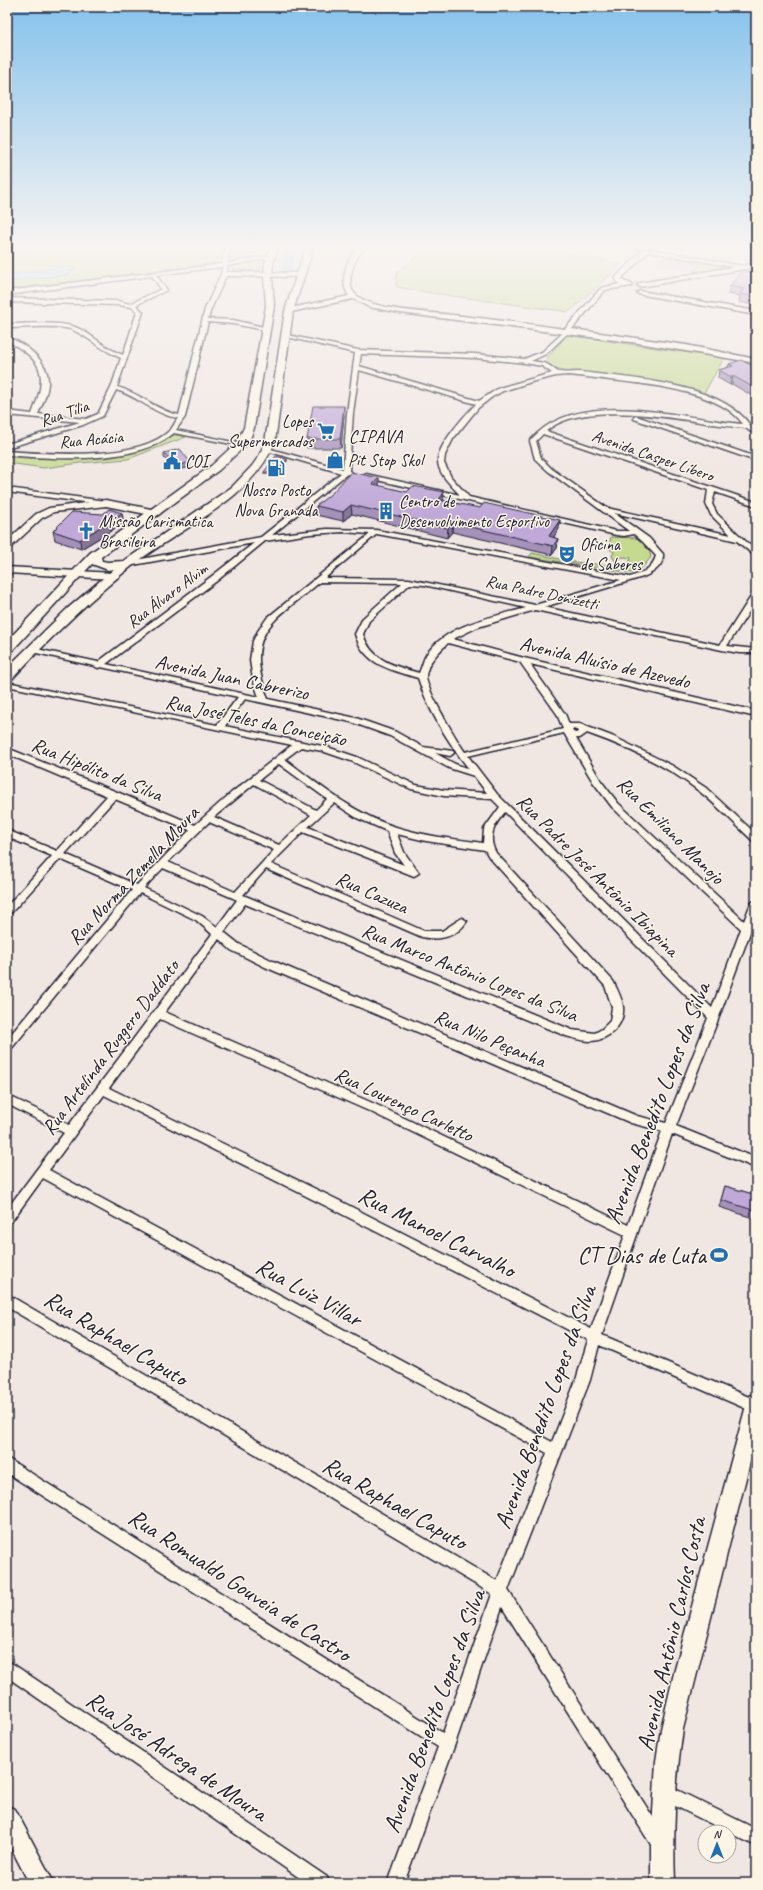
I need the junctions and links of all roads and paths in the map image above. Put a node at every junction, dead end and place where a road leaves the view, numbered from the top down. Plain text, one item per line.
1 (87, 337) edge
2 (131, 337) edge
3 (202, 337) edge
4 (264, 337) edge
5 (285, 337) edge
6 (298, 337) edge
7 (561, 337) edge
8 (609, 337) edge
9 (7, 339) edge
10 (358, 352) junction
11 (544, 353) junction
12 (124, 357) junction
13 (505, 360) junction
14 (525, 361) junction
15 (756, 361) edge
16 (544, 365) junction
17 (356, 367) junction
18 (555, 372) junction
19 (562, 373) junction
20 (114, 388) junction
21 (479, 403) junction
22 (619, 412) junction
23 (7, 413) edge
24 (35, 415) junction
25 (182, 417) junction
26 (61, 418) junction
27 (90, 421) junction
28 (748, 427) junction
29 (756, 427) edge
30 (67, 428) junction
31 (174, 431) junction
32 (542, 432) junction
33 (756, 433) edge
34 (240, 445) junction
35 (7, 446) edge
36 (267, 450) junction
37 (7, 453) edge
38 (756, 459) edge
39 (346, 472) junction
40 (7, 490) edge
41 (712, 490) junction
42 (466, 498) junction
43 (756, 499) edge
44 (744, 500) junction
45 (106, 503) junction
46 (756, 504) edge
47 (603, 509) junction
48 (156, 513) junction
49 (628, 526) junction
50 (594, 527) junction
51 (376, 532) junction
52 (636, 532) junction
53 (739, 539) junction
54 (261, 540) junction
55 (7, 546) edge
56 (149, 549) junction
57 (183, 553) junction
58 (756, 555) edge
59 (94, 556) junction
60 (128, 564) junction
61 (7, 570) edge
62 (113, 576) junction
63 (74, 577) junction
64 (631, 579) junction
65 (319, 580) junction
66 (409, 581) junction
67 (756, 595) edge
68 (535, 606) junction
69 (446, 640) junction
70 (34, 648) junction
71 (722, 648) junction
72 (7, 649) edge
73 (756, 651) edge
74 (523, 660) junction
75 (98, 666) junction
76 (7, 676) edge
77 (422, 676) junction
78 (7, 684) edge
79 (242, 697) junction
80 (265, 702) junction
81 (561, 714) junction
82 (756, 714) edge
83 (219, 728) junction
84 (574, 731) junction
85 (300, 743) junction
86 (422, 748) junction
87 (7, 751) edge
88 (450, 752) junction
89 (461, 753) junction
90 (280, 759) junction
91 (439, 759) junction
92 (469, 764) junction
93 (452, 766) junction
94 (476, 774) junction
95 (253, 780) junction
96 (114, 794) junction
97 (494, 796) junction
98 (333, 799) junction
99 (506, 806) junction
100 (316, 814) junction
101 (208, 818) junction
102 (301, 828) junction
103 (196, 829) junction
104 (391, 829) junction
105 (7, 833) edge
106 (756, 839) edge
107 (487, 847) junction
108 (280, 849) junction
109 (58, 855) junction
110 (163, 864) junction
111 (265, 865) junction
112 (139, 890) junction
113 (240, 897) junction
114 (756, 902) edge
115 (7, 912) edge
116 (462, 921) dead end
117 (746, 928) junction
118 (217, 932) junction
119 (159, 1014) junction
120 (714, 1016) junction
121 (7, 1046) edge
122 (103, 1090) junction
123 (7, 1099) edge
124 (668, 1128) junction
125 (70, 1131) junction
126 (756, 1163) edge
127 (41, 1171) junction
128 (7, 1218) edge
129 (632, 1233) junction
130 (7, 1300) edge
131 (596, 1338) junction
132 (755, 1404) edge
133 (556, 1452) junction
134 (7, 1464) edge
135 (500, 1591) junction
136 (7, 1668) edge
137 (447, 1744) junction
138 (665, 1792) junction
139 (7, 1817) edge
140 (756, 1838) edge
141 (662, 1846) junction
142 (42, 1883) edge
143 (320, 1883) edge
144 (396, 1883) edge
145 (663, 1883) edge

1 - 12 street
2 - 12 street, Rua Tília
3 - 25 street
4 - 34 main road
5 - 36 main road
6 - 10 street
7 - 11 street
8 - 15 street
9 - 24 street
10 - 13 street
10 - 17 street
11 - 14 street
11 - 16 street
12 - 20 street, Rua Tília
13 - 14 street
13 - 18 street
14 - 16 street
16 - 18 street
17 - 21 street
17 - 39 street
18 - 19 street
19 - 21 street
19 - 28 street
20 - 25 street
20 - 27 street, Rua Tília
21 - 42 street
22 - 28 street
22 - 32 street
22 - 38 street
23 - 24 street
24 - 26 street
25 - 31 street
26 - 27 street
26 - 30 street
27 - 30 street, Rua Tília
28 - 29 street
28 - 33 street
30 - 35 street, Rua Tília
31 - 34 street
31 - 37 street, Rua Acácia
32 - 41 street, Avenida Casper Líbero
32 - 47 street
34 - 48 main road
36 - 39 street
36 - 56 main road
39 - 42 street
39 - 54 street, Rua Álvaro Alvim
40 - 45 street
41 - 44 street, Avenida Casper Líbero
41 - 53 street
42 - 50 street
43 - 44 street
44 - 46 street, Avenida Casper Líbero
45 - 48 street
45 - 55 street
47 - 49 street
47 - 53 street
48 - 59 main road
49 - 50 street
49 - 52 street
50 - 52 street
51 - 54 street
51 - 64 street
51 - 65 street
52 - 64 street
53 - 58 street
54 - 57 street
54 - 75 street, Rua Álvaro Alvim
56 - 57 street
56 - 60 main road
57 - 60 street
59 - 60 main road
59 - 63 main road
60 - 62 main road
61 - 63 street
62 - 63 street
62 - 70 main road
63 - 70 main road
63 - 72 main road
64 - 68 street
65 - 66 street, Rua Padre Donizetti
65 - 80 street
66 - 68 street, Rua Padre Donizetti
66 - 77 street
67 - 71 street
68 - 69 street
68 - 71 street, Rua Padre Donizetti
69 - 74 street, Avenida Aluísio de Azevedo
69 - 77 street
70 - 75 street, Avenida Juan Cabrerizo
70 - 76 main road
71 - 73 street, Rua Padre Donizetti
74 - 81 street, Rua Emiliano Manojo
74 - 82 street, Avenida Aluísio de Azevedo
75 - 79 street, Avenida Juan Cabrerizo
77 - 89 street, Rua Padre José Antônio Ibiapina
78 - 83 street, Rua José Teles da Conceição
79 - 80 street, Avenida Juan Cabrerizo
79 - 83 street
80 - 86 street, Avenida Juan Cabrerizo
81 - 84 street, Rua Emiliano Manojo
81 - 84 street, Rua Emiliano Manojo
83 - 85 street, Rua José Teles da Conceição
84 - 89 street
84 - 106 street
84 - 117 street, Rua Emiliano Manojo
85 - 90 street, Rua Norma Zemella Moura
85 - 97 street, Rua José Teles da Conceição
86 - 88 street, Avenida Juan Cabrerizo
86 - 91 street, Avenida Juan Cabrerizo
87 - 96 street, Rua Hipólito da Silva
88 - 89 street
88 - 91 street
89 - 92 street, Rua Padre José Antônio Ibiapina
90 - 95 street, Rua Norma Zemella Moura
90 - 98 street
91 - 93 street, Avenida Juan Cabrerizo
92 - 93 street
92 - 94 street, Rua Padre José Antônio Ibiapina
93 - 94 street, Avenida Juan Cabrerizo
94 - 97 street, Rua Padre José Antônio Ibiapina
95 - 100 street
95 - 101 street, Rua Norma Zemella Moura
96 - 103 street, Rua Hipólito da Silva
96 - 109 street
97 - 99 street, Rua Padre José Antônio Ibiapina
98 - 100 street, Rua Artelinda Ruggero Daddato
98 - 104 street
99 - 107 street
99 - 120 street, Rua Padre José Antônio Ibiapina
100 - 102 street, Rua Artelinda Ruggero Daddato
101 - 103 street, Rua Norma Zemella Moura
101 - 108 street
102 - 104 street
102 - 108 street, Rua Artelinda Ruggero Daddato
103 - 110 street, Rua Norma Zemella Moura
104 - 107 street
105 - 109 street, Rua Nilo Peçanha
107 - 113 street, Rua Marco Antônio Lopes da Silva
108 - 111 street, Rua Artelinda Ruggero Daddato
109 - 112 street, Rua Nilo Peçanha
109 - 115 street
110 - 112 street, Rua Norma Zemella Moura
110 - 113 street, Rua Marco Antônio Lopes da Silva
111 - 113 street, Rua Artelinda Ruggero Daddato
111 - 116 street, Rua Cazuza
112 - 118 street, Rua Nilo Peçanha
112 - 121 street, Rua Norma Zemella Moura
113 - 118 street, Rua Artelinda Ruggero Daddato
114 - 117 street, Avenida Benedito Lopes da Silva
117 - 120 street, Avenida Benedito Lopes da Silva
118 - 119 street, Rua Artelinda Ruggero Daddato
118 - 124 street, Rua Nilo Peçanha
119 - 122 street, Rua Artelinda Ruggero Daddato
119 - 129 street, Rua Lourenço Carletto
120 - 124 street, Avenida Benedito Lopes da Silva
122 - 125 street, Rua Artelinda Ruggero Daddato
122 - 131 street, Rua Manoel Carvalho
123 - 125 street
124 - 126 street, Rua Nilo Peçanha
124 - 129 street, Avenida Benedito Lopes da Silva
125 - 127 street, Rua Artelinda Ruggero Daddato
127 - 128 street, Rua Artelinda Ruggero Daddato
127 - 133 street, Rua Luiz Villar
129 - 131 street, Avenida Benedito Lopes da Silva
130 - 135 street, Rua Raphael Caputo
131 - 132 street, Rua Manoel Carvalho
131 - 133 street, Avenida Benedito Lopes da Silva
132 - 138 main road, Avenida Antônio Carlos Costa
133 - 135 street, Avenida Benedito Lopes da Silva
134 - 137 street, Rua Romualdo Gouveia de Castro
135 - 137 street, Avenida Benedito Lopes da Silva
135 - 141 street, Rua Raphael Caputo
136 - 143 street, Rua José Adrega de Moura
137 - 144 street, Avenida Benedito Lopes da Silva
138 - 140 street
138 - 141 main road, Avenida Antônio Carlos Costa
139 - 142 main road
141 - 145 main road, Avenida Antônio Carlos Costa

